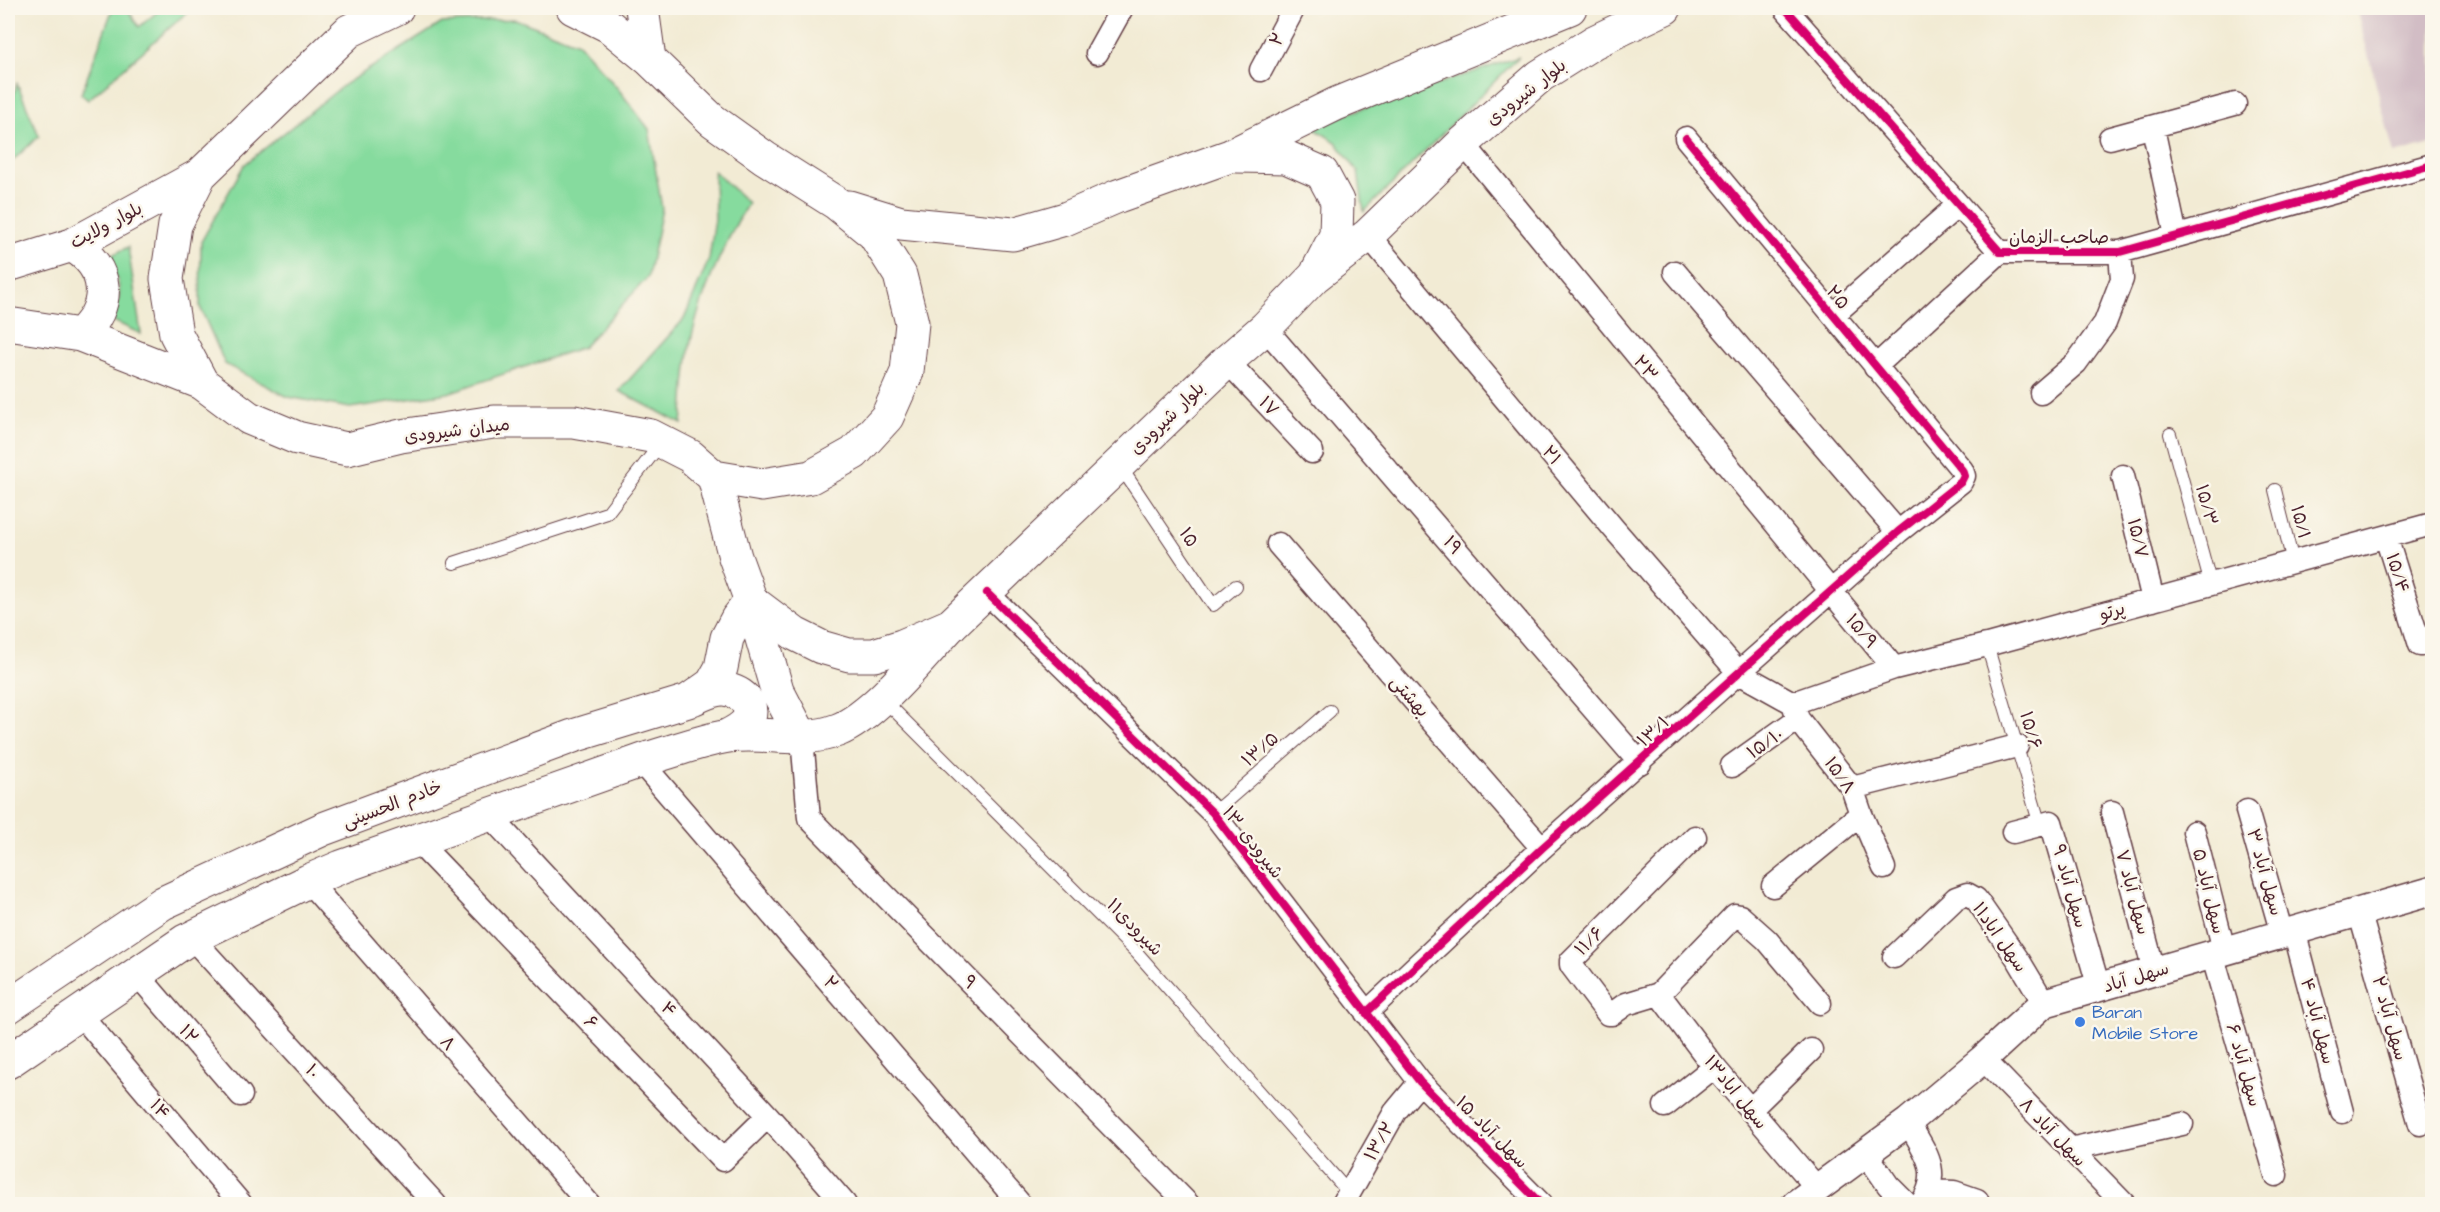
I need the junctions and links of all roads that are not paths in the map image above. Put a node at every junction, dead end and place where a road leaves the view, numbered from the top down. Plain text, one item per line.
1 (397, 8) edge
2 (573, 8) edge
3 (642, 8) edge
4 (1122, 8) edge
5 (1293, 8) edge
6 (1665, 8) edge
7 (1785, 8) edge
8 (1563, 9) edge
9 (353, 19) edge
10 (1097, 53) dead end
11 (649, 59) junction
12 (1262, 70) dead end
13 (2235, 104) dead end
14 (2152, 128) junction
15 (1686, 138) dead end
16 (2110, 138) dead end
17 (1462, 143) junction
18 (1230, 156) junction
19 (2433, 165) edge
20 (200, 175) junction
21 (836, 203) junction
22 (1958, 205) junction
23 (1368, 235) junction
24 (2176, 236) junction
25 (72, 245) junction
26 (2000, 252) junction
27 (2120, 252) junction
28 (8, 265) edge
29 (1675, 272) dead end
30 (1314, 277) junction
31 (1833, 315) junction
32 (8, 324) edge
33 (1265, 328) junction
34 (80, 335) junction
35 (1227, 361) junction
36 (1875, 367) junction
37 (202, 382) junction
38 (2041, 393) dead end
39 (2170, 434) dead end
40 (662, 442) junction
41 (1312, 452) dead end
42 (1119, 464) junction
43 (1964, 476) joint
44 (2123, 476) dead end
45 (714, 477) junction
46 (2275, 490) dead end
47 (2433, 524) edge
48 (1898, 532) junction
49 (2386, 537) junction
50 (1278, 544) dead end
51 (2292, 562) junction
52 (454, 563) dead end
53 (2211, 585) junction
54 (1236, 586) dead end
55 (987, 593) junction
56 (1830, 593) junction
57 (2153, 600) junction
58 (751, 601) junction
59 (951, 625) junction
60 (1987, 645) junction
61 (2420, 645) dead end
62 (1894, 668) junction
63 (1739, 673) junction
64 (882, 698) junction
65 (688, 700) junction
66 (1330, 711) dead end
67 (1796, 711) junction
68 (728, 736) junction
69 (802, 738) junction
70 (2017, 746) junction
71 (641, 762) junction
72 (1640, 763) junction
73 (1732, 766) dead end
74 (1852, 788) junction
75 (2247, 811) dead end
76 (2112, 812) dead end
77 (1213, 813) junction
78 (1862, 814) junction
79 (489, 815) junction
80 (2040, 825) junction
81 (2013, 832) dead end
82 (2194, 832) dead end
83 (1695, 837) dead end
84 (416, 840) junction
85 (1542, 848) junction
86 (1884, 868) dead end
87 (308, 881) junction
88 (1773, 886) dead end
89 (2433, 891) edge
90 (2360, 911) junction
91 (2288, 932) junction
92 (192, 938) junction
93 (2218, 952) junction
94 (1894, 957) dead end
95 (2154, 971) junction
96 (137, 974) junction
97 (2099, 988) junction
98 (1659, 994) junction
99 (1820, 1003) dead end
100 (2044, 1003) junction
101 (8, 1007) edge
102 (1366, 1013) junction
103 (80, 1014) junction
104 (1810, 1050) dead end
105 (1983, 1059) junction
106 (8, 1062) edge
107 (1714, 1067) junction
108 (1420, 1082) junction
109 (241, 1095) dead end
110 (1665, 1106) dead end
111 (1750, 1110) junction
112 (2342, 1112) dead end
113 (768, 1116) junction
114 (1908, 1122) junction
115 (2182, 1124) dead end
116 (2420, 1124) dead end
117 (2070, 1149) junction
118 (1866, 1154) junction
119 (2276, 1175) dead end
120 (1806, 1196) edge
121 (1926, 1198) edge
122 (1346, 1199) edge
123 (1977, 1200) dead end
124 (241, 1204) edge
125 (435, 1204) edge
126 (589, 1204) edge
127 (845, 1204) edge
128 (1020, 1204) edge
129 (1188, 1204) edge
130 (1542, 1204) edge
131 (1907, 1204) edge
132 (2124, 1204) edge

1 - 9 main road, میدان شیرودی
2 - 11 main road
3 - 11 main road
4 - 10 street
5 - 12 street, ۲
6 - 17 main road, بلوار شیرودی
7 - 22 street, صاحب الزمان
8 - 18 main road
9 - 20 main road, میدان شیرودی
11 - 21 main road
13 - 14 street
14 - 16 street
14 - 24 street
15 - 31 street, ۲۵
17 - 23 main road, بلوار شیرودی
17 - 56 street, ۲۳
18 - 21 main road
18 - 30 main road
19 - 24 street, صاحب الزمان
20 - 25 main road, بلوار ولایت
20 - 37 main road, میدان شیرودی
21 - 45 main road
22 - 26 street, صاحب الزمان
22 - 31 street
23 - 30 main road, بلوار شیرودی
23 - 63 street, ۲۱
24 - 27 street, صاحب الزمان
25 - 28 main road, بلوار ولایت
25 - 34 main road
26 - 27 street, صاحب الزمان
26 - 36 street
27 - 38 street
29 - 48 street
30 - 33 main road, بلوار شیرودی
31 - 36 street, ۲۵
32 - 34 main road
33 - 35 main road, بلوار شیرودی
33 - 72 street, ۱۹
34 - 37 main road
35 - 41 street, ۱۷
35 - 42 main road, بلوار شیرودی
36 - 43 street, ۲۵
37 - 40 main road, میدان شیرودی
39 - 53 lane, ۱۵/۳
40 - 45 main road, میدان شیرودی
40 - 52 lane
42 - 54 lane, ۱۵
42 - 55 main road, بلوار شیرودی
43 - 48 street, ۱۳/۱
44 - 57 street, ۱۵/۷
45 - 58 main road
46 - 51 lane, ۱۵/۱
47 - 49 street, پرتو
48 - 56 street, ۱۳/۱
49 - 51 street, پرتو
49 - 61 street, ۱۵/۴
50 - 85 street, بهشتی
51 - 53 street, پرتو
53 - 57 street, پرتو
55 - 59 main road, بلوار شیرودی
55 - 77 street, شیرودی ۱۳
56 - 62 street, ۱۵/۹
56 - 63 street, ۱۳/۱
57 - 60 street, پرتو
58 - 59 main road, بلوار شیرودی
58 - 65 main road, خادم الحسینی
58 - 69 main road
59 - 64 main road
60 - 62 street, پرتو
60 - 70 lane, ۱۵/۶
62 - 67 street, پرتو
63 - 67 street
63 - 72 street, ۱۳/۱
64 - 69 main road
64 - 122 lane, ۱۱شیرودی
65 - 68 main road
65 - 101 main road, خادم الحسینی
66 - 77 lane, ۱۳/۵
67 - 73 street, ۱۵/۱۰
67 - 74 street, ۱۵/۸
68 - 69 main road
68 - 71 main road
69 - 129 street, ۹
70 - 74 street
70 - 80 lane, ۱۵/۶
71 - 79 main road
71 - 128 street, ۲
72 - 85 street, ۱۳/۱
74 - 78 street, ۱۵/۸
75 - 91 street, سهل آباد ۳
76 - 95 street, سهل آباد ۷
77 - 102 street, شیرودی ۱۳
78 - 86 street
78 - 88 street, ۱۵/۸
79 - 84 main road
79 - 113 street, ۴
80 - 81 street, سهل آباد ۹
80 - 97 street, سهل آباد ۹
82 - 93 street, سهل آباد ۵
83 - 98 street, ۱۱/۶
84 - 87 main road
84 - 113 street, ۶
85 - 102 street, ۱۳/۱
87 - 92 main road
87 - 126 street, ۸
89 - 90 street, سهل آباد
90 - 91 street, سهل آباد
90 - 116 street, سهل آباد ۲
91 - 93 street, سهل آباد
91 - 112 street, سهل آباد ۴
92 - 96 main road
92 - 125 street, ۱۰
93 - 95 street, سهل آباد
93 - 119 street, سهل آباد ۶
94 - 100 street, سهل اباد۱۱
95 - 97 street, سهل آباد
96 - 103 main road
96 - 109 street, ۱۲
97 - 100 street, سهل آباد
98 - 99 street
98 - 107 street, سهل اباد۱۳
100 - 105 street, سهل آباد
102 - 108 street, شیرودی ۱۳
103 - 106 main road
103 - 124 street, ۱۴
104 - 111 street
105 - 114 street, سهل آباد
105 - 117 street, سهل آباد ۸
107 - 110 street
107 - 111 street, سهل اباد۱۳
108 - 122 street, ۱۳/۲
108 - 130 street, سهل آباد ۱۵
111 - 120 street, سهل اباد۱۳
113 - 127 street, ۴
114 - 118 street, سهل آباد
114 - 121 street
115 - 117 street
117 - 132 street, سهل آباد ۸
118 - 120 street, سهل آباد
118 - 131 street
121 - 123 street

